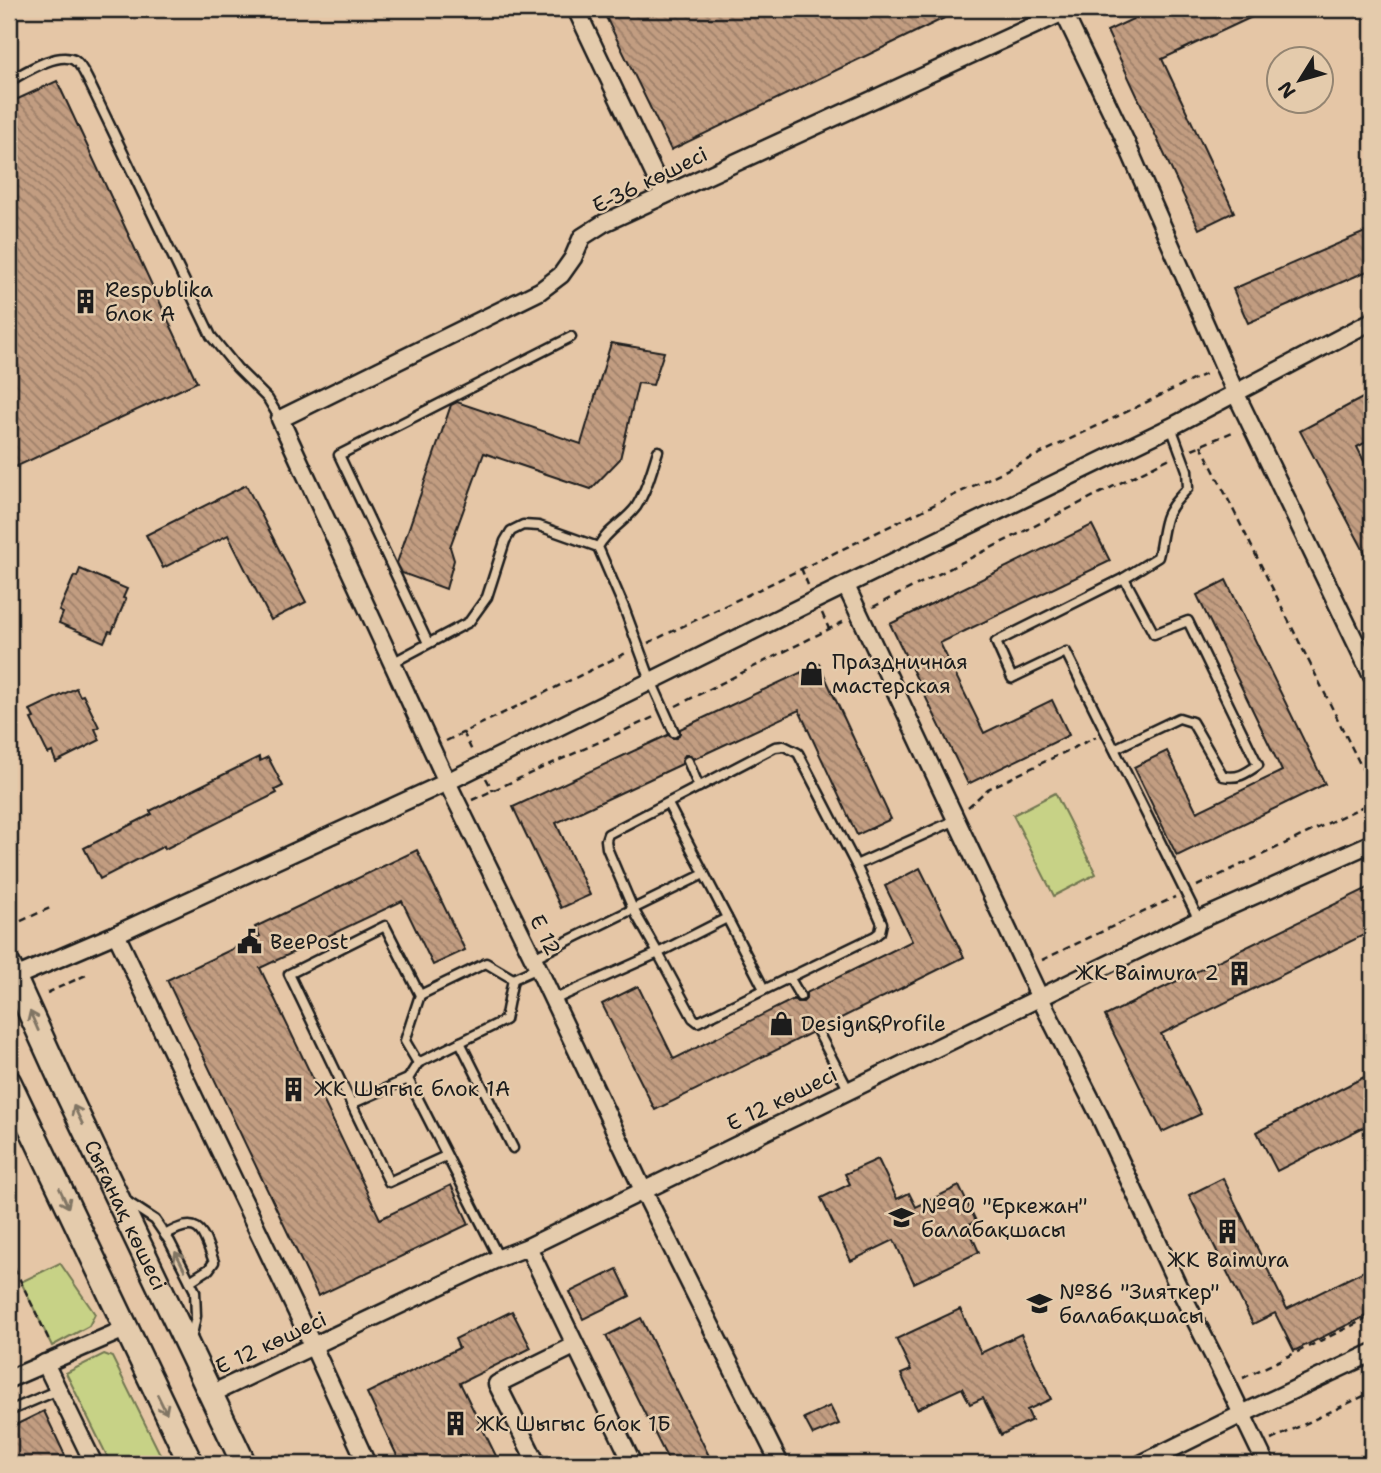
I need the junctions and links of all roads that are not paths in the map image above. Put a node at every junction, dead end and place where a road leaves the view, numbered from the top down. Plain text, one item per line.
1 (576, 9) edge
2 (1065, 10) edge
3 (9, 81) edge
4 (664, 195) junction
5 (1372, 321) edge
6 (571, 337) dead end
7 (1235, 392) junction
8 (281, 419) junction
9 (1171, 427) junction
10 (658, 451) dead end
11 (598, 547) junction
12 (1125, 578) junction
13 (846, 586) junction
14 (428, 643) junction
15 (391, 663) junction
16 (1372, 676) edge
17 (651, 681) junction
18 (674, 732) dead end
19 (1114, 749) junction
20 (688, 761) dead end
21 (447, 782) junction
22 (699, 787) junction
23 (668, 804) junction
24 (957, 820) junction
25 (1372, 843) edge
26 (856, 865) junction
27 (704, 874) junction
28 (633, 909) junction
29 (727, 918) junction
30 (1199, 920) junction
31 (116, 934) junction
32 (657, 953) junction
33 (535, 963) junction
34 (12, 971) edge
35 (789, 977) junction
36 (513, 979) junction
37 (764, 989) junction
38 (420, 995) junction
39 (800, 996) dead end
40 (1040, 998) junction
41 (553, 1000) junction
42 (817, 1030) dead end
43 (460, 1042) junction
44 (418, 1063) junction
45 (408, 1079) junction
46 (10, 1087) edge
47 (849, 1091) junction
48 (351, 1104) junction
49 (513, 1148) dead end
50 (446, 1156) junction
51 (643, 1190) junction
52 (116, 1195) junction
53 (165, 1235) junction
54 (527, 1247) junction
55 (499, 1258) junction
56 (190, 1281) junction
57 (125, 1329) junction
58 (313, 1346) junction
59 (574, 1346) junction
60 (190, 1349) junction
61 (1372, 1353) edge
62 (45, 1363) junction
63 (9, 1378) edge
64 (58, 1390) junction
65 (211, 1394) junction
66 (9, 1411) edge
67 (1242, 1414) junction
68 (94, 1464) edge
69 (191, 1464) edge
70 (244, 1464) edge
71 (367, 1464) edge
72 (537, 1464) edge
73 (632, 1464) edge
74 (780, 1464) edge
75 (1141, 1464) edge
76 (1266, 1464) edge

1 - 4 street
2 - 4 street, Е-36 көшесі
2 - 7 street
3 - 8 lane
4 - 8 street, Е-36 көшесі
5 - 7 street
6 - 14 lane
7 - 9 street
7 - 16 street
8 - 15 street, E 12
9 - 12 lane
9 - 13 street
10 - 11 lane
11 - 14 lane
11 - 17 lane
12 - 19 lane
12 - 19 lane
13 - 17 street
13 - 24 street
14 - 15 lane
15 - 21 street, E 12
17 - 18 lane
17 - 21 street
19 - 30 lane
20 - 22 lane
21 - 31 street
21 - 33 street, E 12
22 - 23 lane
22 - 26 lane
23 - 27 lane
23 - 28 lane
24 - 26 lane
24 - 40 street
25 - 30 street, Е 12 көшесі
26 - 35 lane
27 - 28 lane
27 - 29 lane
28 - 32 lane
28 - 33 lane
29 - 32 lane
29 - 37 lane
30 - 40 street, Е 12 көшесі
31 - 34 street
31 - 58 street
32 - 37 lane
32 - 41 lane
33 - 36 lane
33 - 41 street, E 12
52 -> 34 main road, Сығанақ көшесі
35 - 37 lane
35 - 39 lane
36 - 38 lane
36 - 43 lane
38 - 44 lane
38 - 48 lane
40 - 47 street, Е 12 көшесі
40 - 67 street
41 - 51 street, E 12
42 - 47 lane
43 - 44 lane
43 - 49 lane
44 - 45 lane
45 - 48 lane
45 - 50 lane
46 -> 57 main road
47 - 51 street, Е 12 көшесі
48 - 50 lane
50 - 55 lane
51 - 54 street, Е 12 көшесі
51 - 74 street, E 12
52 - 53 lane
52 - 60 main road, Сығанақ көшесі
56 -> 53 lane
53 - 56 lane
54 - 55 street, Е 12 көшесі
54 - 59 street
55 - 58 street, Е 12 көшесі
56 - 60 lane
57 - 62 street
57 -> 69 main road
58 - 65 street, Е 12 көшесі
58 - 71 street
59 - 72 street
59 - 73 street
60 - 65 main road, Сығанақ көшесі
61 - 67 street
62 - 63 street
62 - 64 street
64 - 66 lane
64 - 68 street
65 - 70 main road, Сығанақ көшесі
67 - 75 street
67 - 76 street

